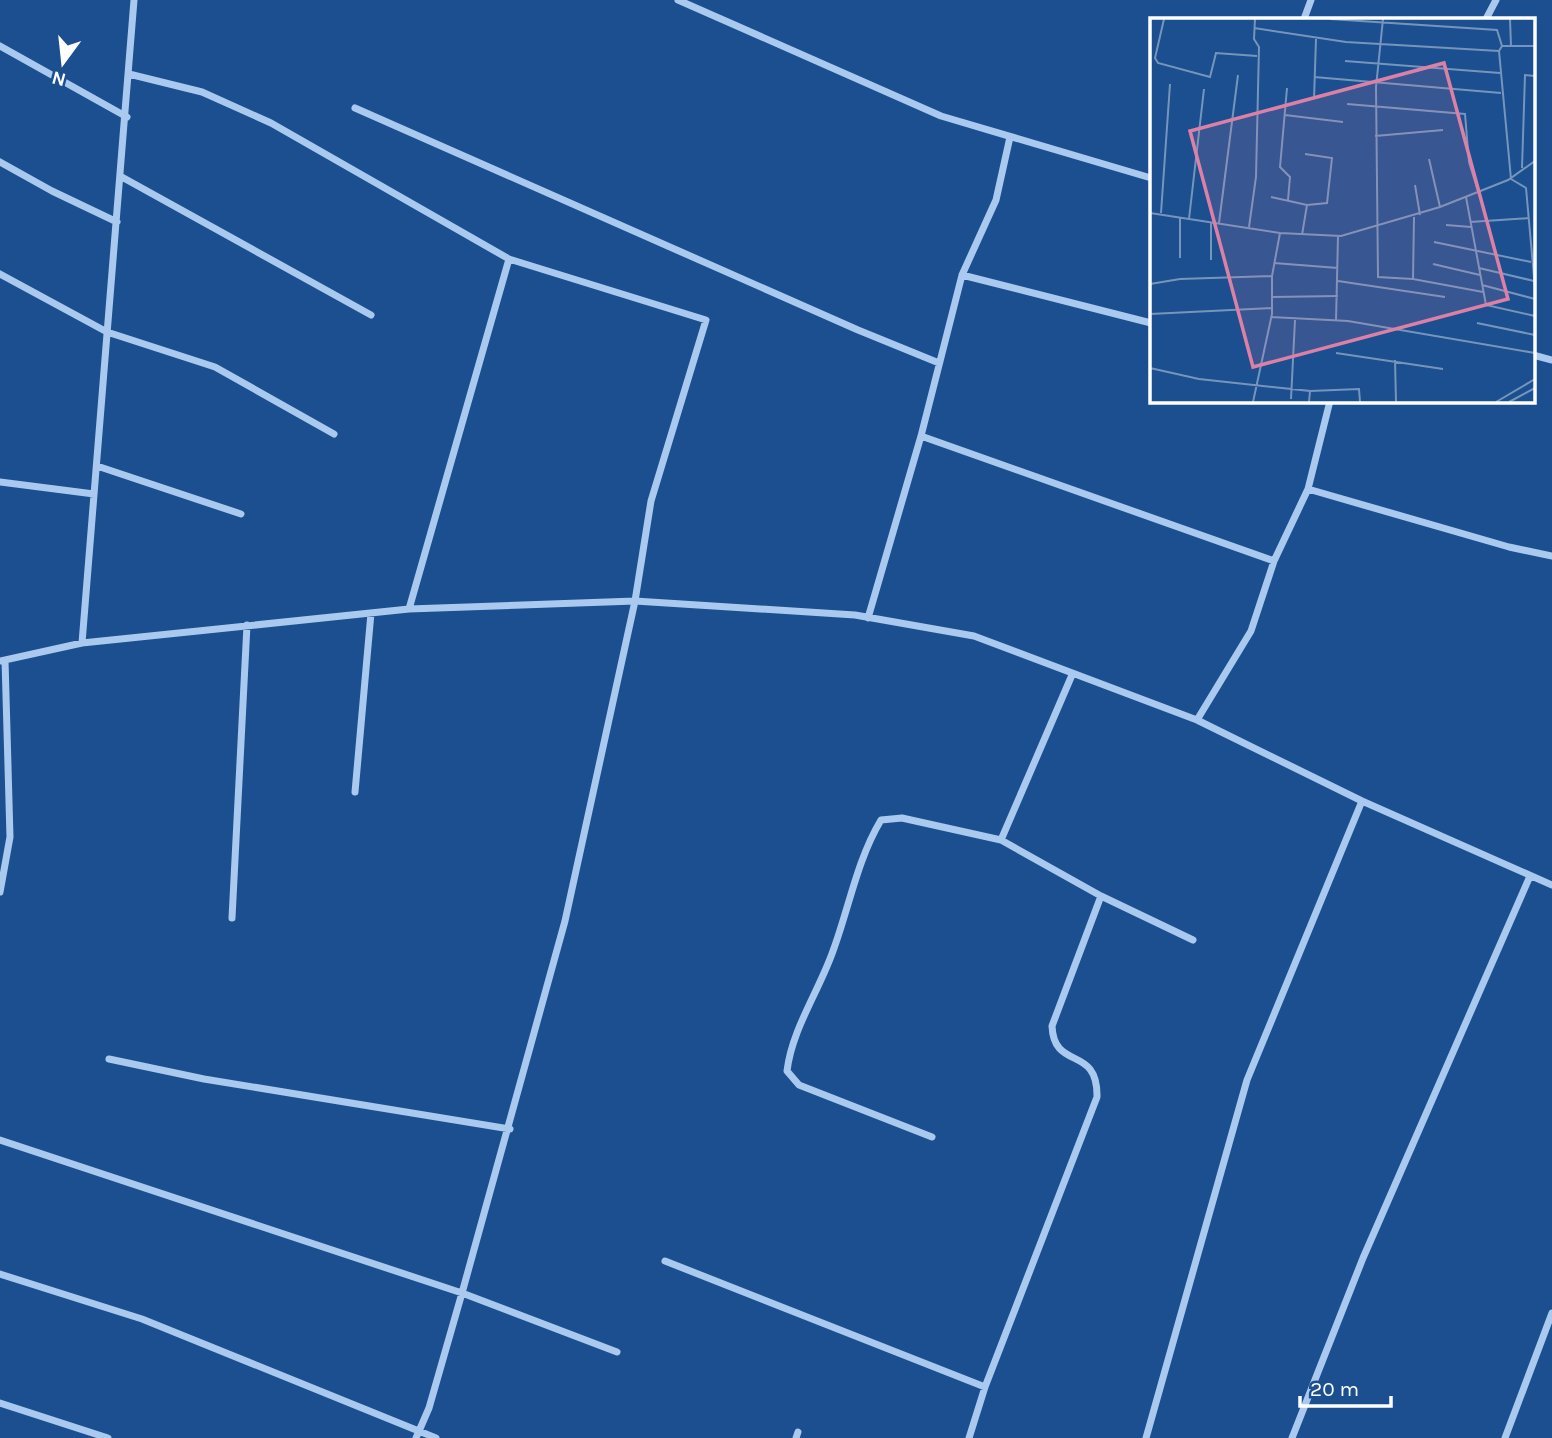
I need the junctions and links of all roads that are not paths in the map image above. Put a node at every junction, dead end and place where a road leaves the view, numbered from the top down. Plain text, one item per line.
1 (134, 0) edge
2 (678, 0) edge
3 (1311, 0) edge
4 (1496, 0) edge
5 (1304, 18) edge
6 (1487, 18) edge
7 (0, 46) edge
8 (129, 74) junction
9 (355, 108) dead end
10 (127, 117) junction
11 (1010, 137) junction
12 (0, 162) edge
13 (120, 176) junction
14 (1150, 178) edge
15 (117, 222) junction
16 (509, 259) junction
17 (0, 274) edge
18 (962, 275) junction
19 (370, 315) dead end
20 (1150, 323) edge
21 (107, 332) junction
22 (1534, 355) edge
23 (1552, 360) edge
24 (939, 363) junction
25 (1330, 402) edge
26 (334, 434) dead end
27 (921, 436) junction
28 (97, 466) junction
29 (0, 482) edge
30 (1308, 489) junction
31 (94, 494) junction
32 (241, 514) dead end
33 (1552, 556) edge
34 (1274, 561) junction
35 (635, 601) junction
36 (409, 609) junction
37 (371, 613) junction
38 (868, 618) junction
39 (247, 625) junction
40 (82, 643) junction
41 (3, 660) edge
42 (1072, 676) junction
43 (1197, 720) junction
44 (355, 792) dead end
45 (1362, 801) junction
46 (1001, 840) junction
47 (1530, 876) junction
48 (1552, 885) edge
49 (0, 892) edge
50 (1101, 896) junction
51 (232, 918) dead end
52 (1193, 940) dead end
53 (109, 1059) dead end
54 (510, 1129) junction
55 (932, 1137) dead end
56 (0, 1140) edge
57 (666, 1261) dead end
58 (0, 1274) edge
59 (463, 1293) junction
60 (1552, 1313) edge
61 (617, 1352) dead end
62 (985, 1387) junction
63 (0, 1403) edge
64 (417, 1434) edge
65 (108, 1438) edge
66 (436, 1438) edge
67 (969, 1438) edge
68 (1146, 1438) edge
69 (1292, 1438) edge
70 (1505, 1438) edge

1 - 8 street
2 - 11 street
3 - 5 street
4 - 6 street
7 - 10 street
8 - 10 street
8 - 16 street
9 - 24 street
10 - 13 street
11 - 14 street
11 - 18 street
12 - 15 street
13 - 15 street
13 - 19 street
15 - 21 street
16 - 35 street
16 - 36 street
17 - 21 street
18 - 20 street
18 - 24 street
21 - 26 street
21 - 28 street
22 - 23 street
24 - 27 street
25 - 30 street
27 - 34 street
27 - 38 street
28 - 31 street
28 - 32 street
29 - 31 street
30 - 33 street
30 - 34 street
31 - 40 street
34 - 43 street
35 - 36 street
35 - 38 street
35 - 54 street
36 - 37 street
37 - 39 street
37 - 44 street
38 - 42 street
39 - 40 street
39 - 51 street
40 - 41 street
41 - 49 street
42 - 43 street
42 - 46 street
43 - 45 street
45 - 47 street
45 - 68 street
46 - 50 street
46 - 55 street
47 - 48 street
47 - 69 street
50 - 52 street
50 - 62 street
53 - 54 street
54 - 59 street
56 - 59 street
57 - 62 street
58 - 64 street
59 - 61 street
59 - 64 street
60 - 70 street
62 - 67 street
63 - 65 street
64 - 66 street

